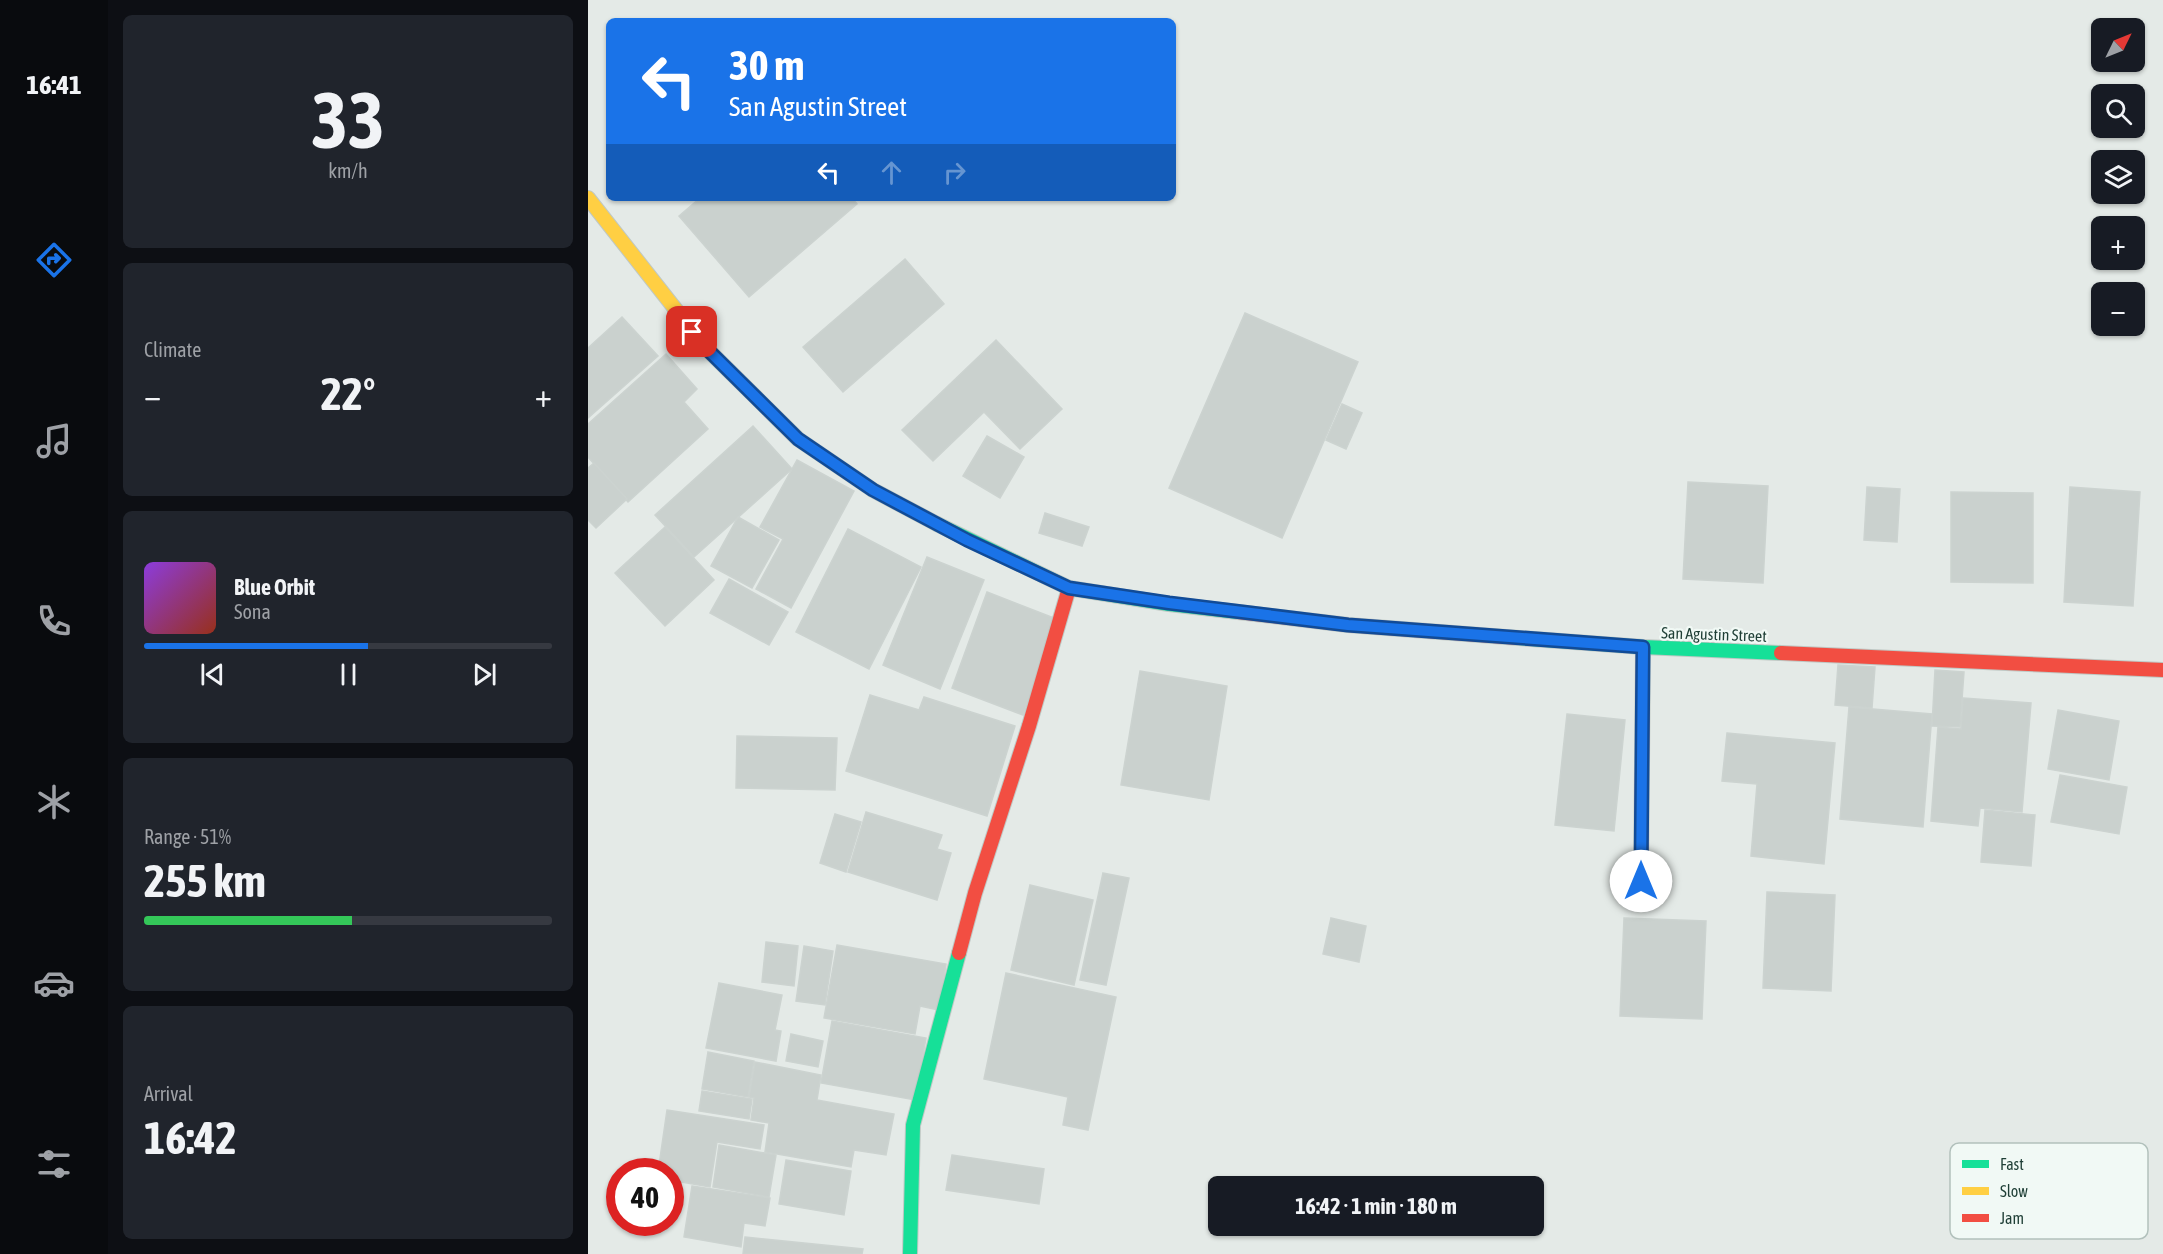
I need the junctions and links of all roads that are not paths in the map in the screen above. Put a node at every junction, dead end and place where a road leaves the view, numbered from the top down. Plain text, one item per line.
1 (588, 198) edge
2 (1069, 588) junction
3 (1643, 647) junction
4 (2163, 670) edge
5 (1641, 881) dead end
6 (910, 1254) edge

1 - 2 street, San Agustin Street
2 - 3 street, San Agustin Street
2 - 6 street
3 - 4 street, San Agustin Street
3 - 5 street

